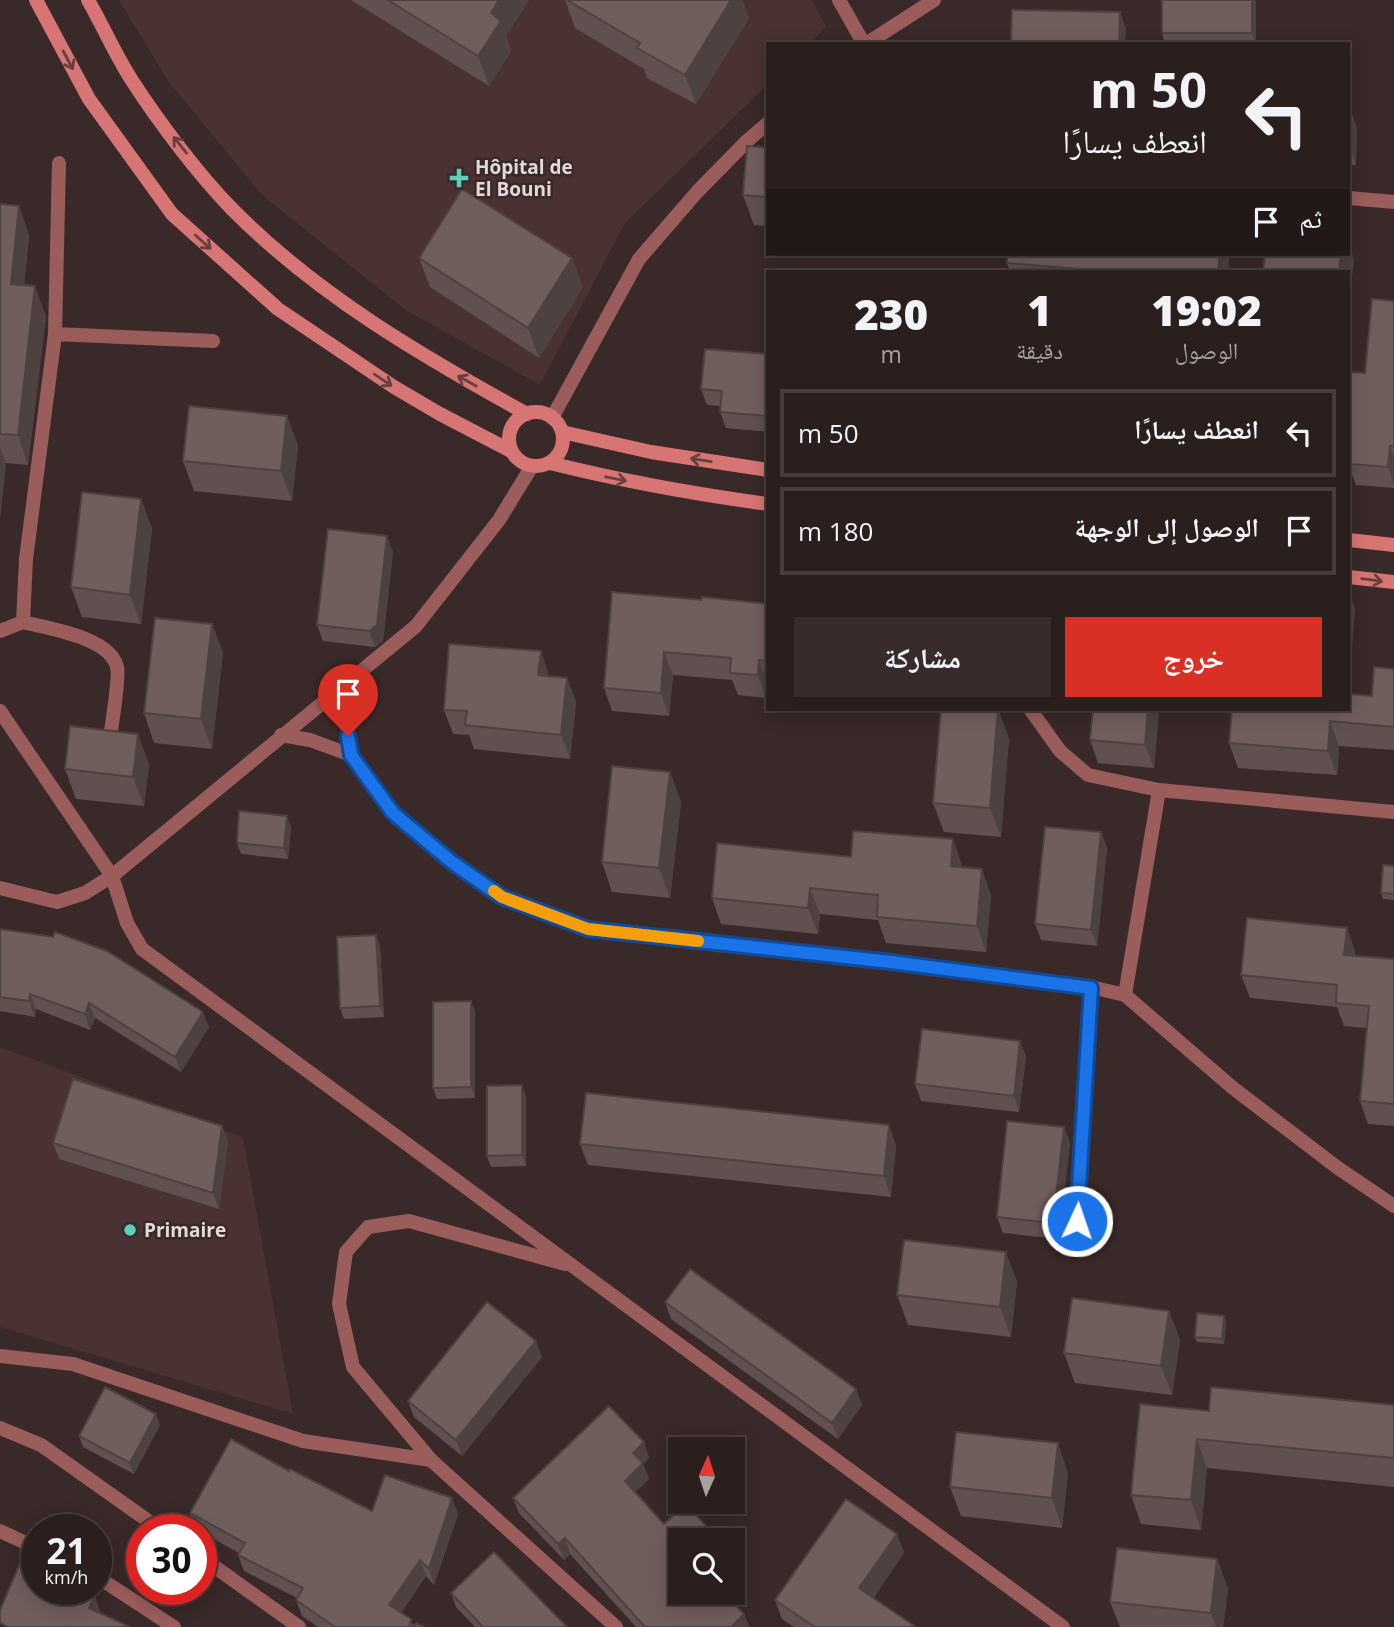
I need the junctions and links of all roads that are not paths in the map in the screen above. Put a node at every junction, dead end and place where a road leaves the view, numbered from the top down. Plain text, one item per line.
1 (36, 0) edge
2 (88, 0) edge
3 (839, 0) edge
4 (934, 0) edge
5 (864, 42) edge
6 (868, 42) edge
7 (766, 126) edge
8 (59, 163) dead end
9 (1350, 198) edge
10 (1394, 202) edge
11 (55, 334) junction
12 (213, 341) dead end
13 (527, 414) junction
14 (552, 418) junction
15 (562, 432) junction
16 (511, 451) junction
17 (550, 463) junction
18 (532, 466) junction
19 (766, 470) edge
20 (766, 504) edge
21 (1350, 540) edge
22 (1394, 545) edge
23 (1350, 577) edge
24 (1394, 582) edge
25 (23, 622) junction
26 (0, 631) edge
27 (354, 675) junction
28 (0, 711) edge
29 (1031, 711) edge
30 (281, 735) junction
31 (109, 744) edge
32 (351, 755) junction
33 (1159, 790) junction
34 (1394, 813) edge
35 (113, 876) junction
36 (0, 888) edge
37 (1091, 988) junction
38 (1125, 995) junction
39 (1394, 1206) edge
40 (1076, 1247) dead end
41 (575, 1266) junction
42 (0, 1356) edge
43 (0, 1428) edge
44 (431, 1460) junction
45 (138, 1514) edge
46 (0, 1531) edge
47 (21, 1541) edge
48 (217, 1569) edge
49 (112, 1586) edge
50 (174, 1627) edge
51 (299, 1627) edge
52 (616, 1627) edge
53 (1063, 1627) edge

1 -> 16 main road
13 -> 2 main road
3 - 5 street
4 - 6 street
7 - 14 street
8 - 11 street
9 - 10 street
11 - 12 street
11 - 25 street
13 - 14 main road
13 - 16 main road
14 - 15 main road
15 - 17 main road
19 -> 15 main road
16 - 18 main road
17 - 18 main road
17 -> 20 main road
18 - 27 street
21 - 22 main road
23 -> 24 main road
25 - 26 street
25 - 31 street
27 - 30 street
27 - 32 street
28 - 35 street
29 - 33 street
30 - 32 street
30 - 35 street
32 - 37 street
33 - 34 street
33 - 38 street
35 - 36 street
35 - 41 street
37 - 38 street
37 - 40 street
38 - 39 street
41 - 44 street
41 - 53 street
42 - 44 street
43 - 45 street
44 - 52 street
46 - 47 street
48 - 51 street
49 - 50 street

